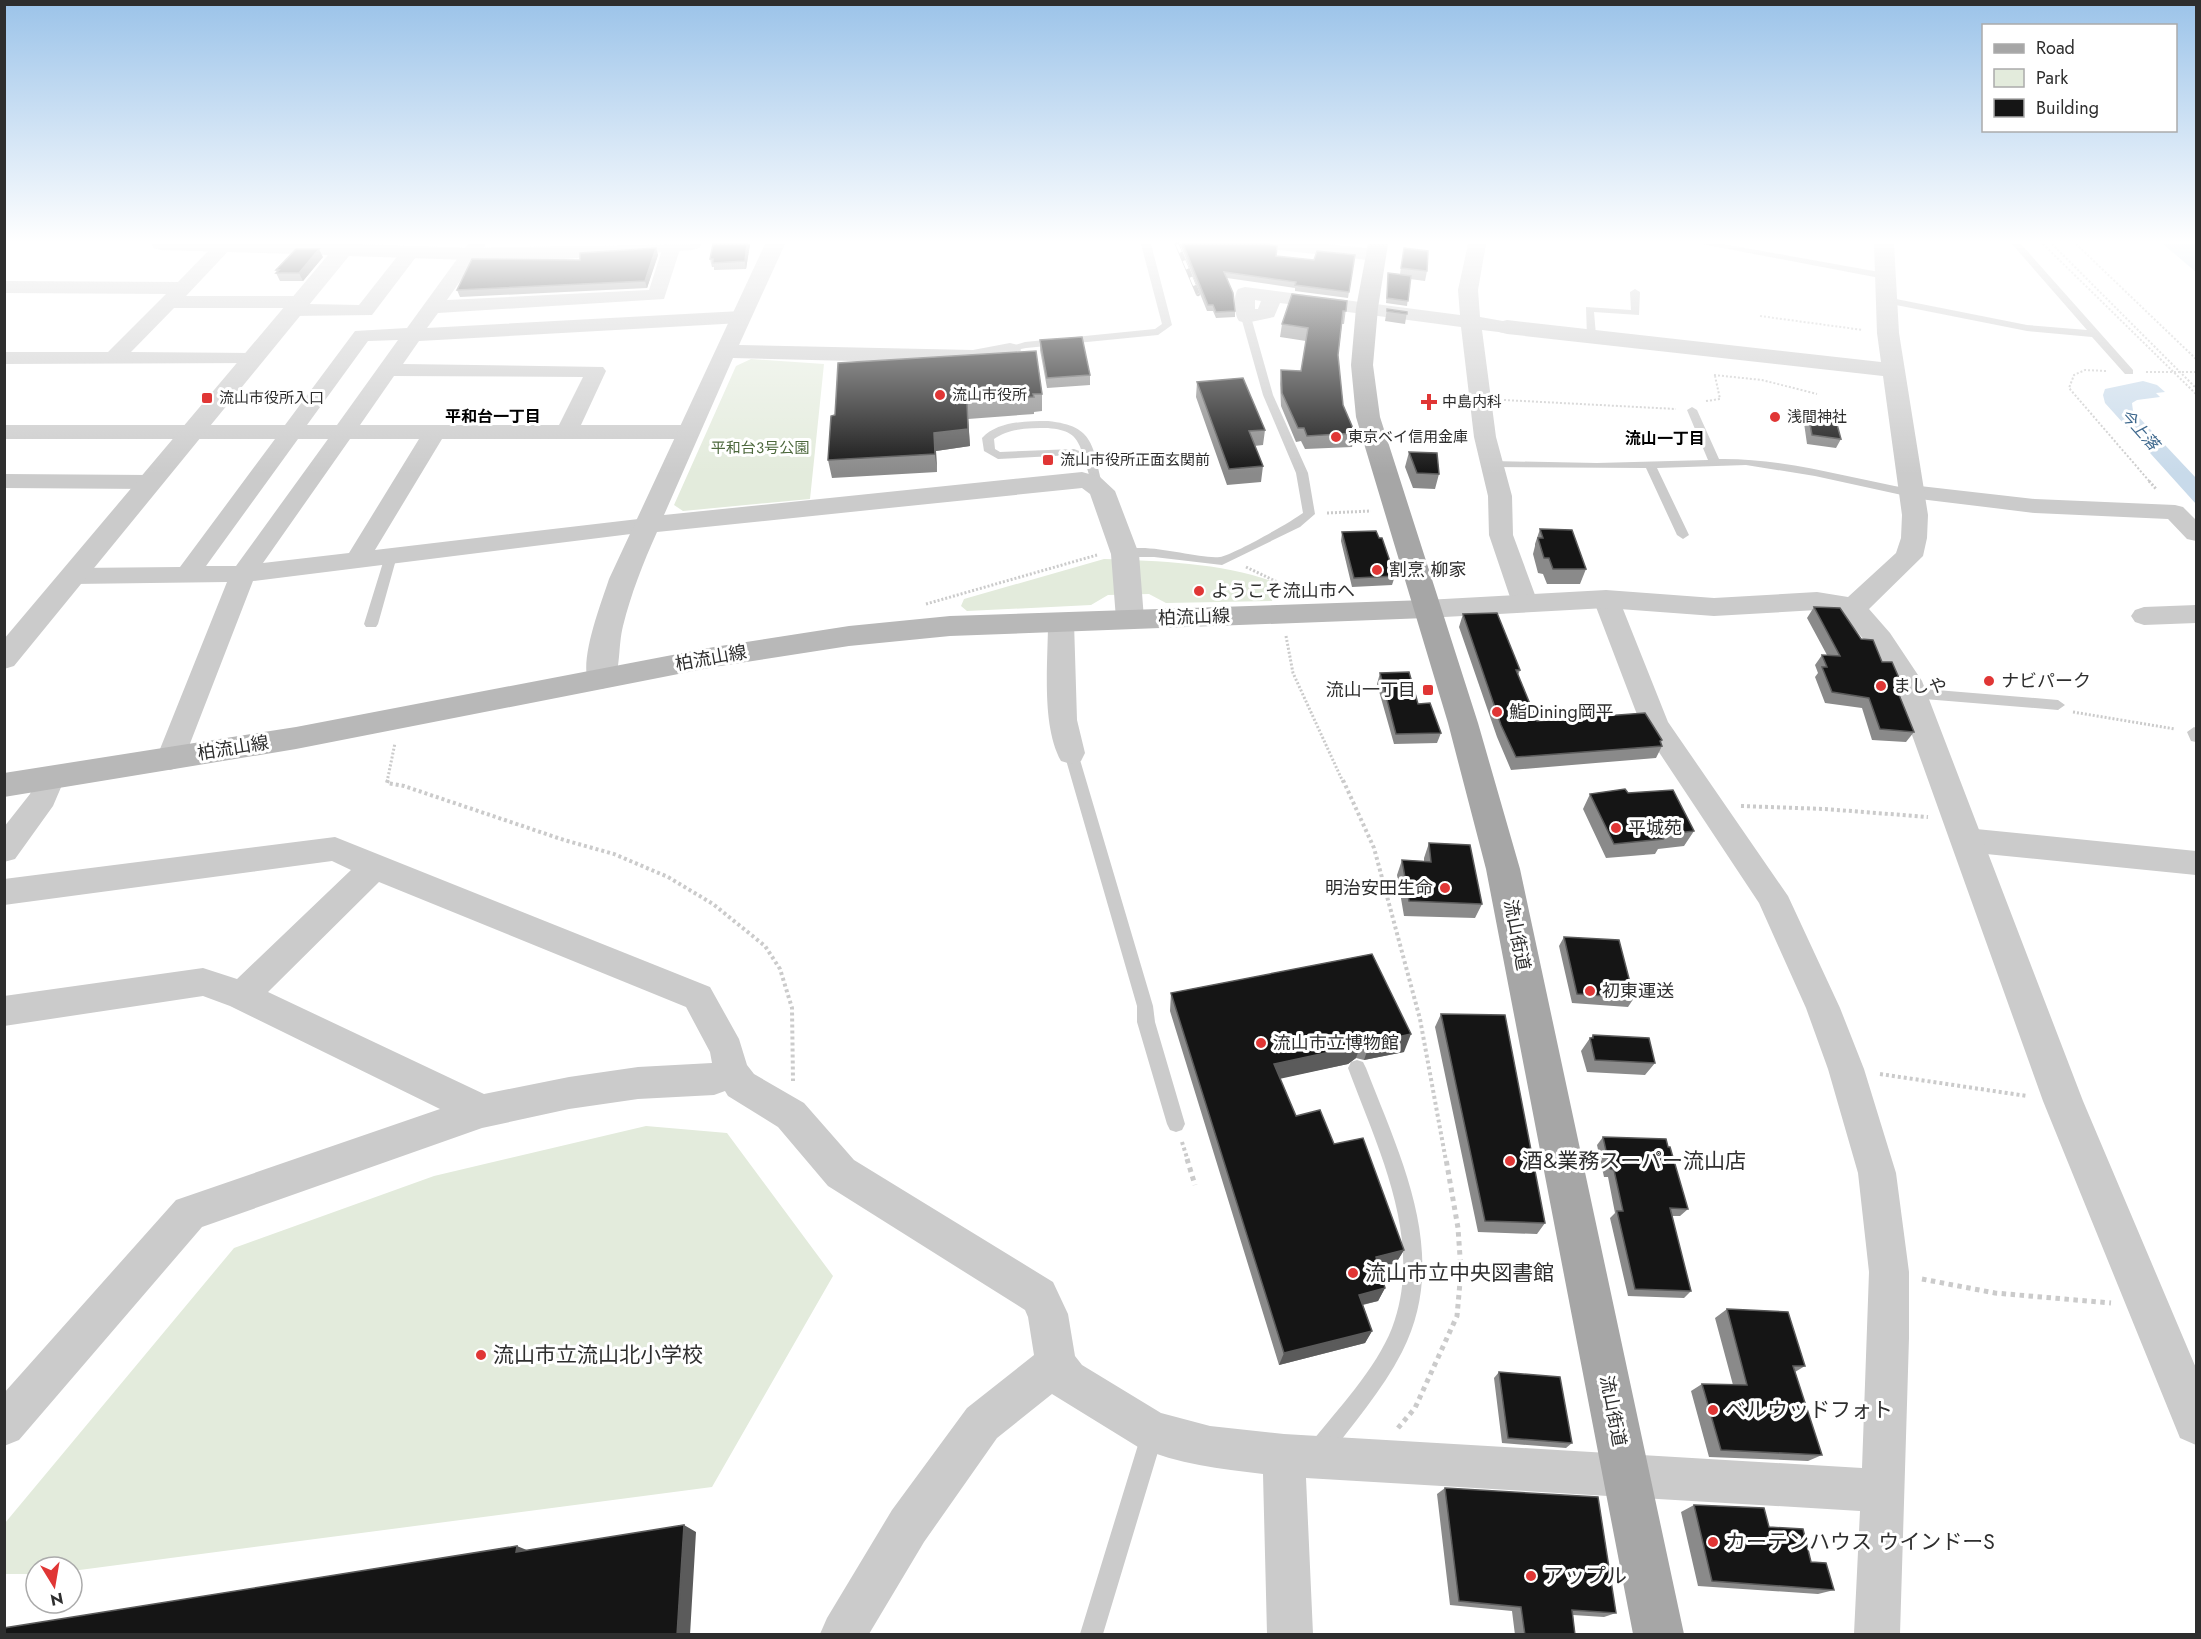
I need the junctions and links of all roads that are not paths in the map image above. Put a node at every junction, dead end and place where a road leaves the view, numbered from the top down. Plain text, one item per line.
1 (152, 320) edge
2 (284, 320) edge
3 (424, 320) edge
4 (674, 320) edge
5 (739, 320) edge
6 (1166, 320) edge
7 (1247, 320) edge
8 (1366, 320) edge
9 (1458, 320) edge
10 (1590, 320) edge
11 (1887, 320) edge
12 (1989, 320) edge
13 (2083, 320) edge
14 (1469, 322) junction
15 (1507, 327) joint
16 (414, 334) junction
17 (2095, 334) junction
18 (1591, 335) junction
19 (1010, 350) joint
20 (725, 351) junction
21 (4, 358) edge
22 (114, 358) junction
23 (252, 359) junction
24 (389, 370) junction
25 (1893, 370) junction
26 (2129, 372) road end
27 (1692, 410) road end
28 (4, 432) edge
29 (567, 432) junction
30 (688, 432) junction
31 (290, 433) junction
32 (344, 433) junction
33 (434, 433) junction
34 (191, 434) junction
35 (1089, 459) junction
36 (1715, 463) junction
37 (1491, 464) junction
38 (1650, 465) junction
39 (4, 481) edge
40 (150, 482) junction
41 (1097, 487) junction
42 (1911, 492) junction
43 (647, 525) junction
44 (2196, 534) edge
45 (1683, 535) dead end
46 (1125, 554) junction
47 (391, 556) junction
48 (357, 560) junction
49 (188, 574) junction
50 (243, 574) junction
51 (74, 576) junction
52 (1606, 599) junction
53 (1525, 603) junction
54 (1853, 608) junction
55 (1426, 609) junction
56 (2196, 614) edge
57 (2144, 616) dead end
58 (1130, 619) junction
59 (1061, 622) junction
60 (371, 624) dead end
61 (4, 659) edge
62 (601, 679) junction
63 (1912, 693) junction
64 (2058, 705) road end
65 (1071, 753) joint
66 (170, 759) junction
67 (50, 778) junction
68 (4, 785) edge
69 (1962, 829) junction
70 (4, 849) edge
71 (2196, 863) edge
72 (374, 867) junction
73 (4, 892) edge
74 (242, 996) junction
75 (4, 1011) edge
76 (1357, 1068) edge
77 (730, 1071) junction
78 (482, 1111) junction
79 (1176, 1124) road end
80 (1056, 1364) junction
81 (2196, 1422) edge
82 (4, 1425) edge
83 (1153, 1432) junction
84 (1299, 1456) junction
85 (1626, 1474) junction
86 (1884, 1491) junction
87 (843, 1635) edge
88 (1091, 1635) edge
89 (1290, 1635) edge
90 (1659, 1635) edge
91 (1877, 1635) edge

1 - 22 street
2 - 23 street
3 - 16 street
4 - 16 street
5 - 20 street
6 - 19 lane
7 - 46 lane
8 - 55 main road, 流山街道
9 - 14 street
10 - 18 lane
11 - 25 street
12 - 17 lane
13 - 17 lane
14 - 15 street
14 - 37 street
15 - 18 street
16 - 24 street
16 - 31 street
17 - 26 lane
18 - 25 street
19 - 20 street
20 - 30 street
21 - 22 street
22 - 23 street
23 - 34 street
24 - 29 street
24 - 32 street
25 - 42 street
27 - 36 lane
28 - 34 street
29 - 30 street
29 - 33 street
30 - 43 street
31 - 32 street
31 - 34 street
31 - 49 street
32 - 33 street
32 - 50 street
33 - 48 street
34 - 40 street
35 - 35 lane
35 - 41 lane
36 - 38 lane
36 - 42 lane
37 - 38 lane
37 - 53 street
38 - 45 lane
39 - 40 street
40 - 51 street
41 - 43 street
41 - 46 street
42 - 44 street
42 - 54 street
43 - 47 street
43 - 62 street
46 - 58 street
47 - 48 street
47 - 60 lane
48 - 50 street
49 - 50 street
49 - 51 street
50 - 66 street
51 - 61 street
52 - 53 street
52 - 54 street
52 - 86 street
53 - 55 street
54 - 63 street
55 - 58 main road, 柏流山線
55 - 85 main road, 流山街道
56 - 57 street
58 - 59 main road, 柏流山線
59 - 62 main road, 柏流山線
59 - 65 street
62 - 66 main road, 柏流山線
63 - 64 lane
63 - 69 street
65 - 79 lane
66 - 67 main road, 柏流山線
67 - 68 main road, 柏流山線
67 - 70 street
69 - 71 street
69 - 81 street
72 - 73 street
72 - 74 street
72 - 77 street
74 - 75 street
74 - 78 street
76 - 84 lane
77 - 78 street
77 - 80 street
78 - 82 street
80 - 83 street
80 - 87 street
83 - 84 street
83 - 88 lane
84 - 85 street
84 - 89 street
85 - 86 street
85 - 90 main road, 流山街道
86 - 91 street

